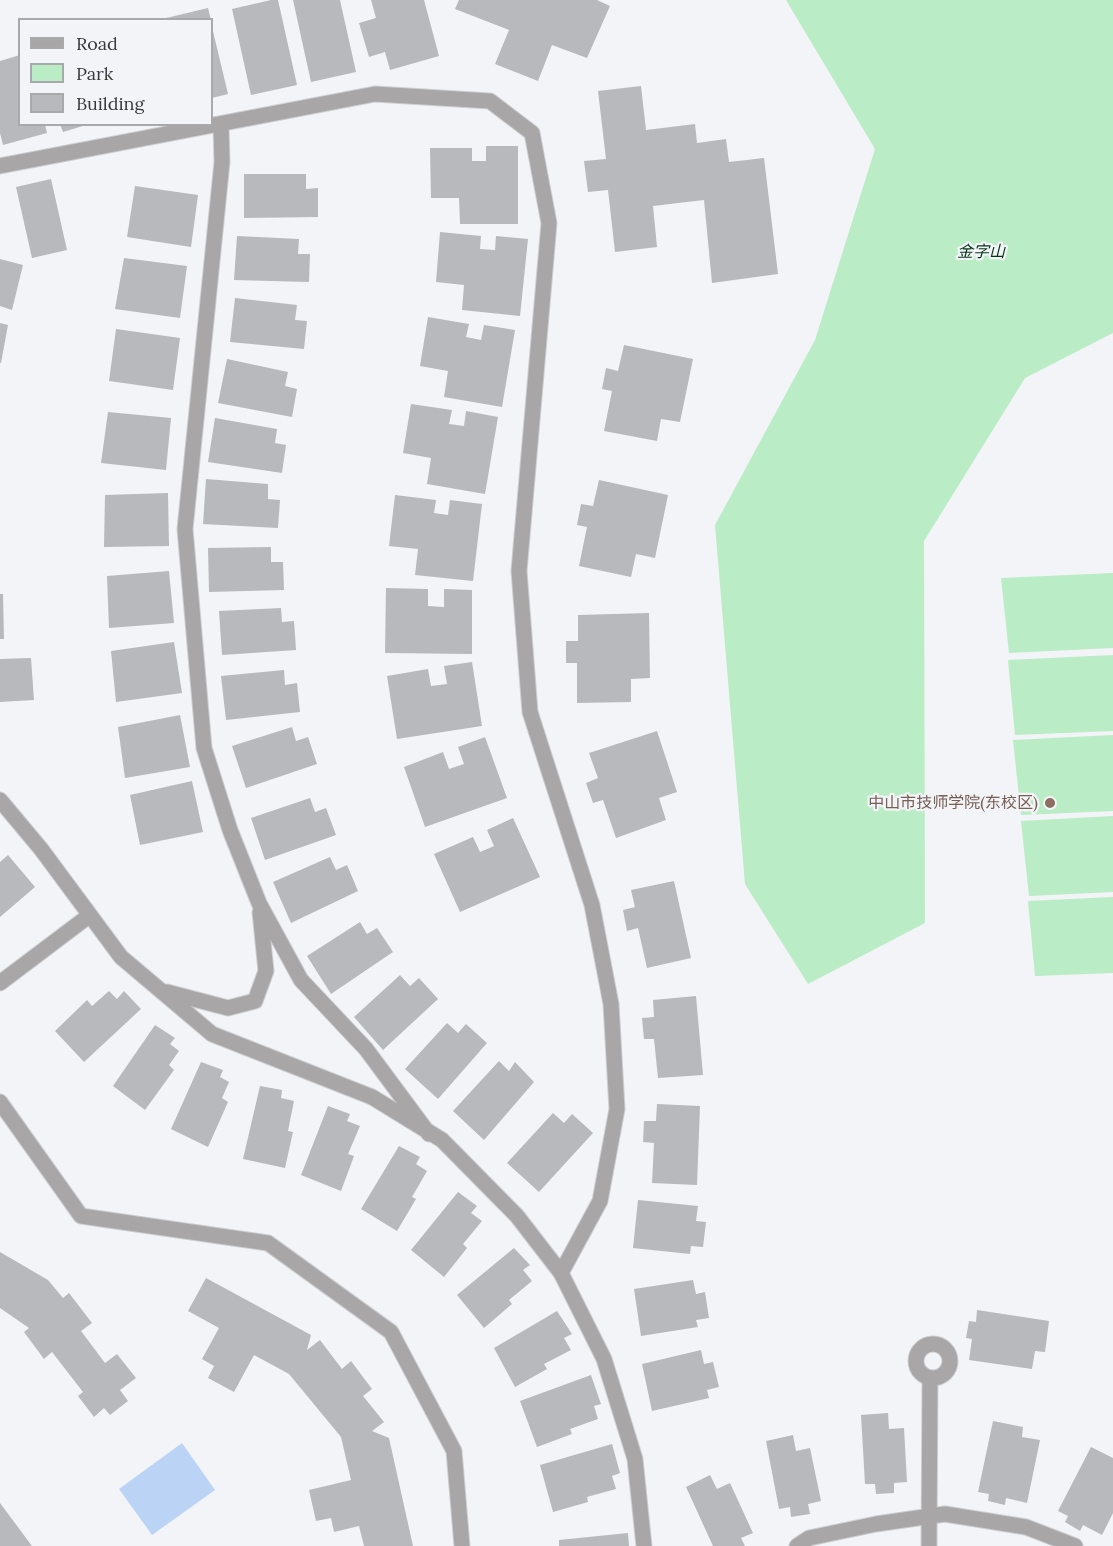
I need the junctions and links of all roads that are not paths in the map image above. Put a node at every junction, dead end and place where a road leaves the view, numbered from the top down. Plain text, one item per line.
1 (221, 125) junction
2 (0, 166) edge
3 (0, 800) edge
4 (259, 903) junction
5 (90, 915) junction
6 (0, 983) edge
7 (161, 991) junction
8 (0, 1102) edge
9 (429, 1134) junction
10 (561, 1273) junction
11 (930, 1378) dead end
12 (929, 1516) junction
13 (462, 1546) edge
14 (644, 1546) edge
15 (796, 1546) edge
16 (929, 1546) edge
17 (1075, 1546) edge

1 - 2 street
1 - 4 street
1 - 10 street
3 - 5 street
4 - 7 street
4 - 9 street
5 - 6 street
5 - 7 street
7 - 9 street
8 - 13 street
9 - 10 street
10 - 14 street
11 - 12 street
12 - 15 street
12 - 16 street
12 - 17 street

